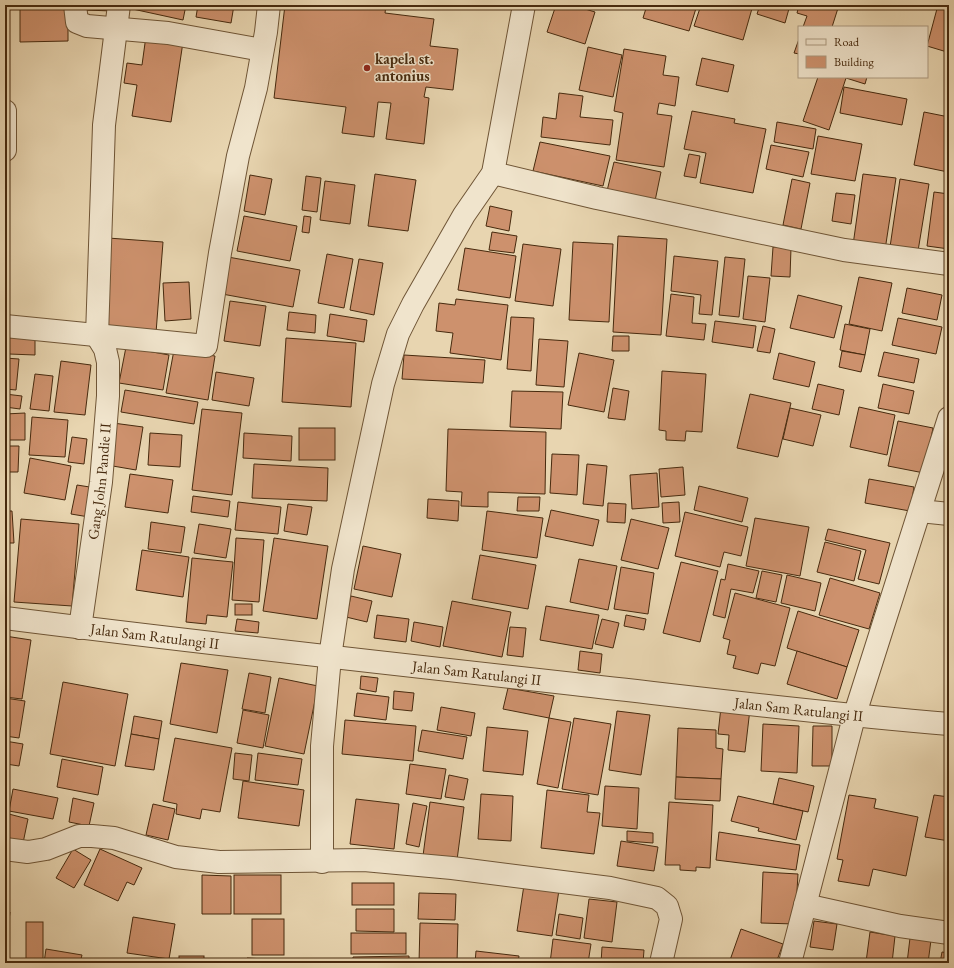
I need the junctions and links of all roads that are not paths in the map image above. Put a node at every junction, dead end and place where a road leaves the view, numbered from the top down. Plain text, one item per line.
1 (75, 5) edge
2 (119, 5) edge
3 (269, 5) edge
4 (524, 5) edge
5 (115, 28) junction
6 (262, 50) junction
7 (5, 111) edge
8 (5, 150) edge
9 (493, 173) junction
10 (949, 264) edge
11 (5, 326) edge
12 (96, 336) junction
13 (949, 418) edge
14 (920, 511) junction
15 (949, 514) edge
16 (5, 618) edge
17 (80, 628) junction
18 (330, 657) junction
19 (854, 717) junction
20 (949, 724) edge
21 (5, 849) edge
22 (322, 862) junction
23 (805, 905) junction
24 (949, 933) edge
25 (661, 963) edge
26 (790, 963) edge

1 - 5 street
2 - 5 street
3 - 6 street
4 - 9 street
5 - 6 street
5 - 12 street
6 - 12 street
7 - 8 street
9 - 10 street
9 - 18 street
11 - 12 street
12 - 17 street, Gang John Pandie II
13 - 14 street
14 - 15 street
14 - 19 street
16 - 17 street, Jalan Sam Ratulangi II
17 - 18 street, Jalan Sam Ratulangi II
18 - 19 street, Jalan Sam Ratulangi II
18 - 22 street
19 - 20 street, Jalan Sam Ratulangi II
19 - 23 street
21 - 22 street
22 - 25 street
23 - 24 street
23 - 26 street

